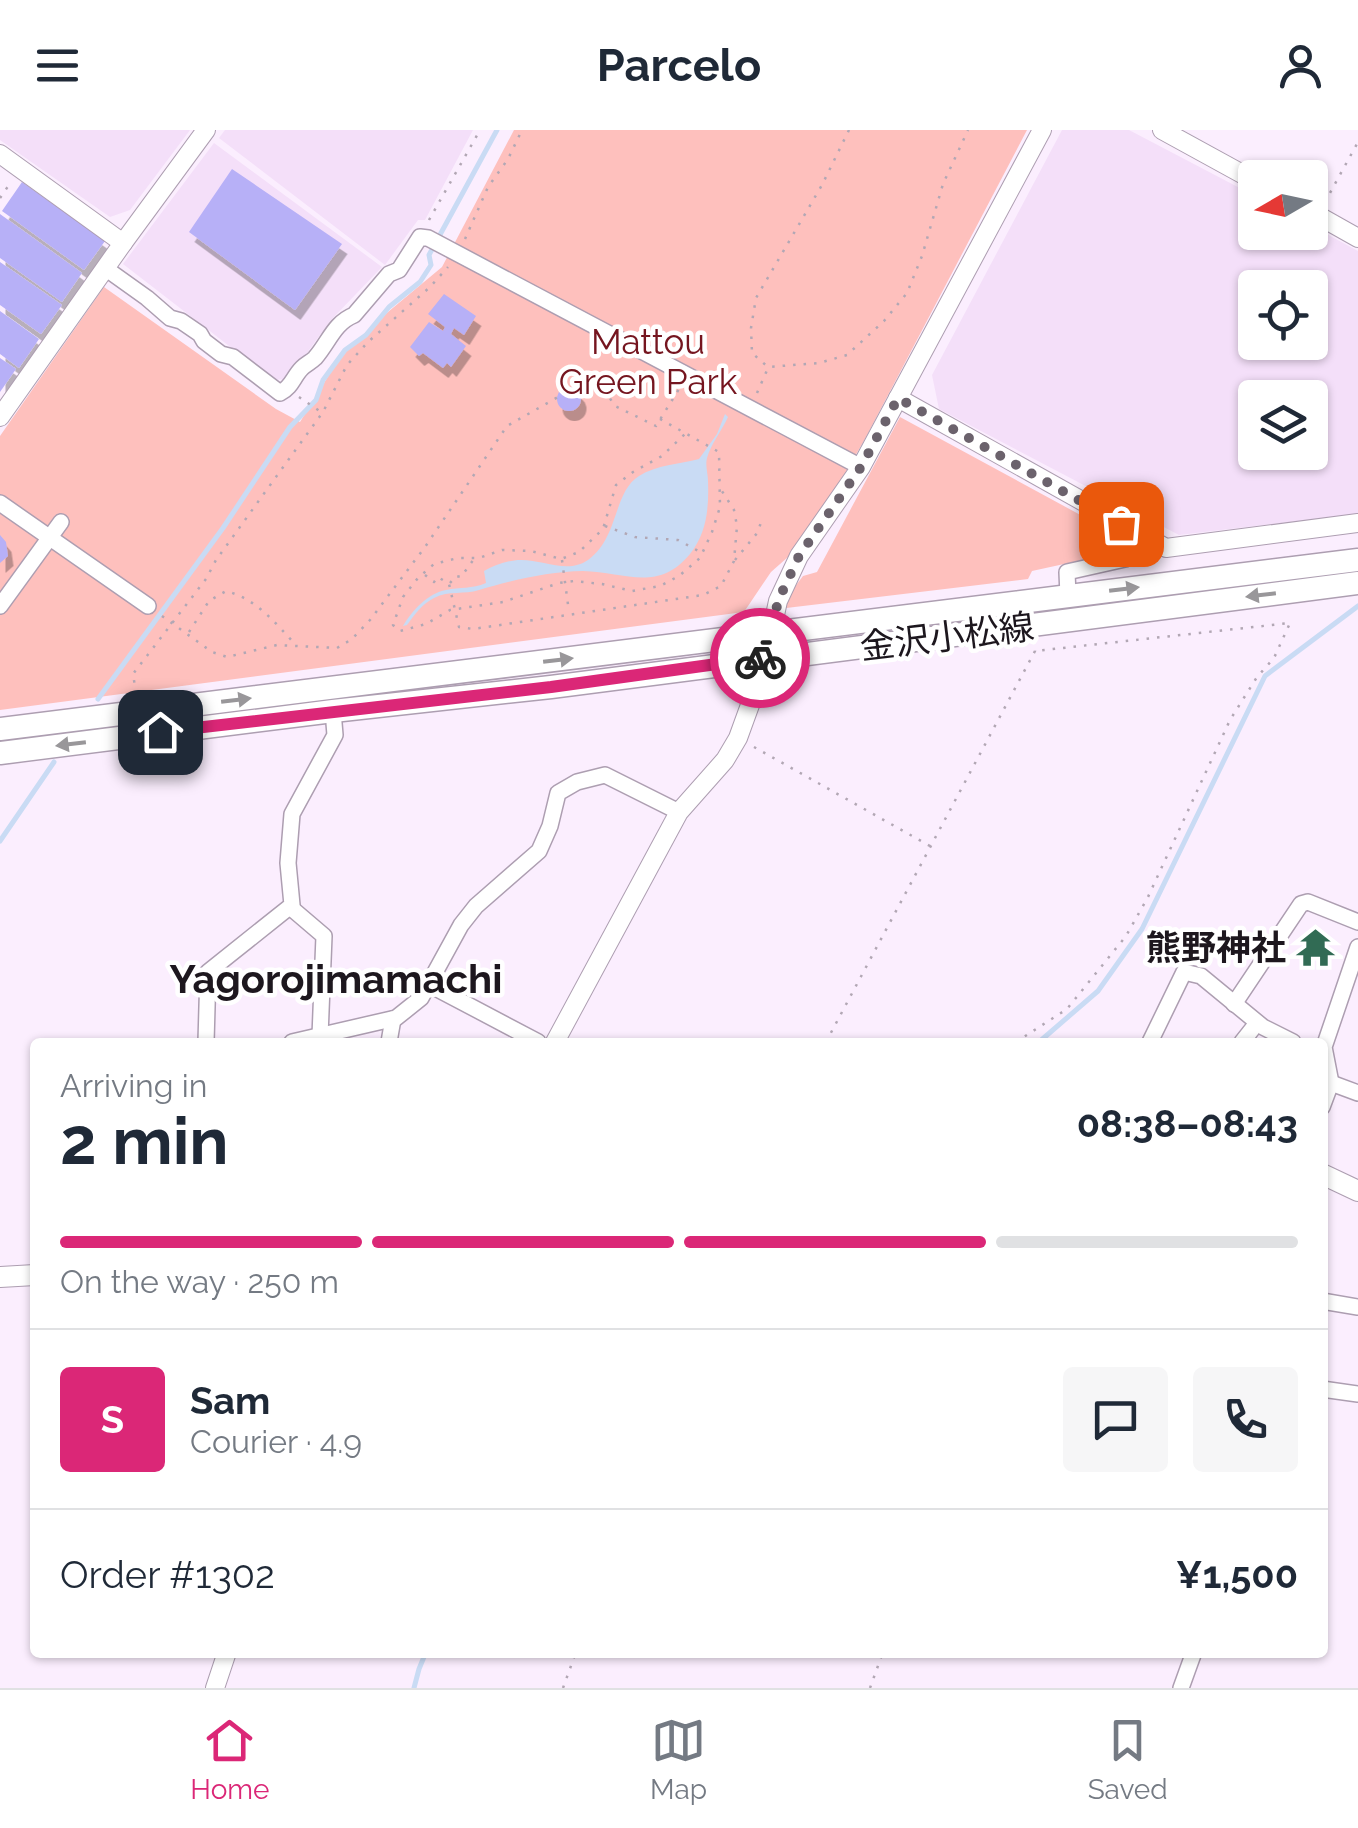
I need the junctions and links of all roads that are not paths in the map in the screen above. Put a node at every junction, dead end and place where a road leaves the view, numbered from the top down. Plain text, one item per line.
1 (206, 130) edge
2 (1042, 130) edge
3 (1162, 130) edge
4 (0, 154) edge
5 (1238, 172) edge
6 (1328, 222) edge
7 (1358, 238) edge
8 (123, 243) junction
9 (105, 268) junction
10 (898, 398) junction
11 (0, 417) edge
12 (861, 467) junction
13 (0, 503) edge
14 (61, 522) dead end
15 (1358, 524) edge
16 (50, 538) junction
17 (1153, 542) junction
18 (1358, 560) edge
19 (1358, 584) edge
20 (1068, 596) junction
21 (0, 606) edge
22 (148, 606) dead end
23 (771, 634) junction
24 (762, 658) junction
25 (333, 711) junction
26 (0, 729) edge
27 (0, 752) edge
28 (679, 812) junction
29 (290, 907) junction
30 (1358, 922) edge
31 (1358, 947) edge
32 (428, 984) junction
33 (1234, 1004) junction
34 (1348, 1006) edge
35 (393, 1018) junction
36 (1257, 1022) junction
37 (320, 1036) junction
38 (206, 1038) edge
39 (311, 1038) edge
40 (389, 1038) edge
41 (530, 1038) edge
42 (557, 1038) edge
43 (1152, 1038) edge
44 (1245, 1038) edge
45 (1286, 1038) edge
46 (1328, 1039) edge
47 (1328, 1070) edge
48 (1331, 1083) junction
49 (1328, 1091) edge
50 (1358, 1093) edge
51 (1328, 1177) edge
52 (1358, 1190) edge
53 (30, 1275) edge
54 (0, 1277) edge
55 (1328, 1302) edge
56 (1358, 1307) edge
57 (1328, 1390) edge
58 (1358, 1394) edge
59 (225, 1658) edge
60 (1192, 1658) edge
61 (215, 1688) edge
62 (1180, 1688) edge

1 - 8 street
2 - 10 street
3 - 5 street
4 - 8 street
6 - 7 street
8 - 9 street
9 - 11 street
9 - 12 street
10 - 12 street
10 - 17 street
12 - 23 street
13 - 16 street
14 - 16 street
15 - 17 street
16 - 21 street
16 - 22 street
17 - 20 street
20 -> 18 main road, 金沢小松線
19 -> 24 main road, 金沢小松線
20 - 23 main road, 金沢小松線
23 - 24 street
26 -> 23 main road, 金沢小松線
24 - 25 main road, 金沢小松線
24 - 28 street
25 -> 27 main road, 金沢小松線
25 - 29 street
28 - 32 street
28 - 42 street
29 - 37 street
29 - 38 street
30 - 33 street
31 - 34 street
32 - 35 street
32 - 41 street
33 - 36 street
33 - 43 street
34 - 46 street
35 - 37 street
35 - 40 street
36 - 44 street
36 - 45 street
37 - 39 street
47 - 48 street
48 - 49 street
48 - 50 street
51 - 52 main road
53 - 54 main road
55 - 56 street
57 - 58 street
59 - 61 street
60 - 62 street

